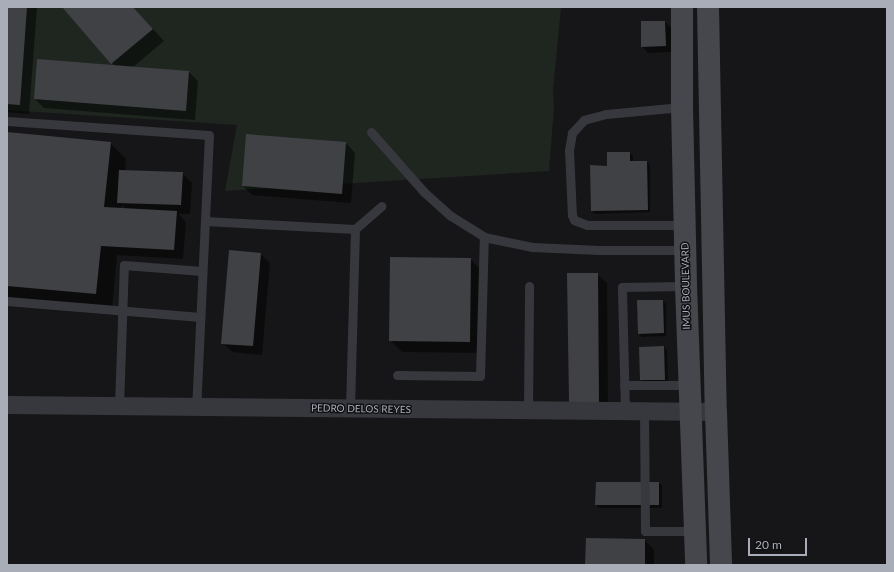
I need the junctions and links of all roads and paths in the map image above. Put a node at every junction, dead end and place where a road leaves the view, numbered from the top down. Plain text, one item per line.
1 (682, 7) edge
2 (708, 7) edge
3 (682, 107) junction
4 (7, 121) edge
5 (371, 132) dead end
6 (381, 206) dead end
7 (204, 221) junction
8 (685, 225) junction
9 (355, 229) junction
10 (484, 237) junction
11 (685, 250) junction
12 (202, 271) junction
13 (530, 286) dead end
14 (686, 286) junction
15 (7, 300) edge
16 (122, 310) junction
17 (200, 317) junction
18 (397, 375) dead end
19 (624, 385) junction
20 (689, 385) junction
21 (7, 405) edge
22 (119, 406) junction
23 (196, 407) junction
24 (350, 409) junction
25 (528, 411) junction
26 (625, 412) junction
27 (644, 412) junction
28 (690, 412) junction
29 (716, 412) junction
30 (694, 531) junction
31 (696, 565) edge
32 (721, 565) edge

1 - 3 main road, IMUS BOULEVARD
2 - 29 main road
3 - 8 main road, IMUS BOULEVARD
3 - 8 lane
4 - 7 lane
5 - 10 lane
6 - 9 lane
7 - 9 lane
7 - 12 lane
8 - 11 main road, IMUS BOULEVARD
9 - 24 lane
10 - 11 lane
10 - 18 lane
11 - 14 main road, IMUS BOULEVARD
12 - 16 lane
12 - 17 lane
13 - 25 lane
14 - 19 lane
14 - 20 main road, IMUS BOULEVARD
15 - 16 lane
16 - 17 lane
16 - 22 lane
17 - 23 lane
19 - 20 lane
19 - 26 lane
20 - 28 main road, IMUS BOULEVARD
21 - 22 street, PEDRO DELOS REYES
22 - 23 street, PEDRO DELOS REYES
23 - 24 street, PEDRO DELOS REYES
24 - 25 street, PEDRO DELOS REYES
25 - 26 street, PEDRO DELOS REYES
26 - 27 street, PEDRO DELOS REYES
27 - 28 street, PEDRO DELOS REYES
27 - 30 lane
28 - 29 street, PEDRO DELOS REYES
28 - 30 main road, IMUS BOULEVARD
29 - 32 main road
30 - 31 main road, IMUS BOULEVARD

